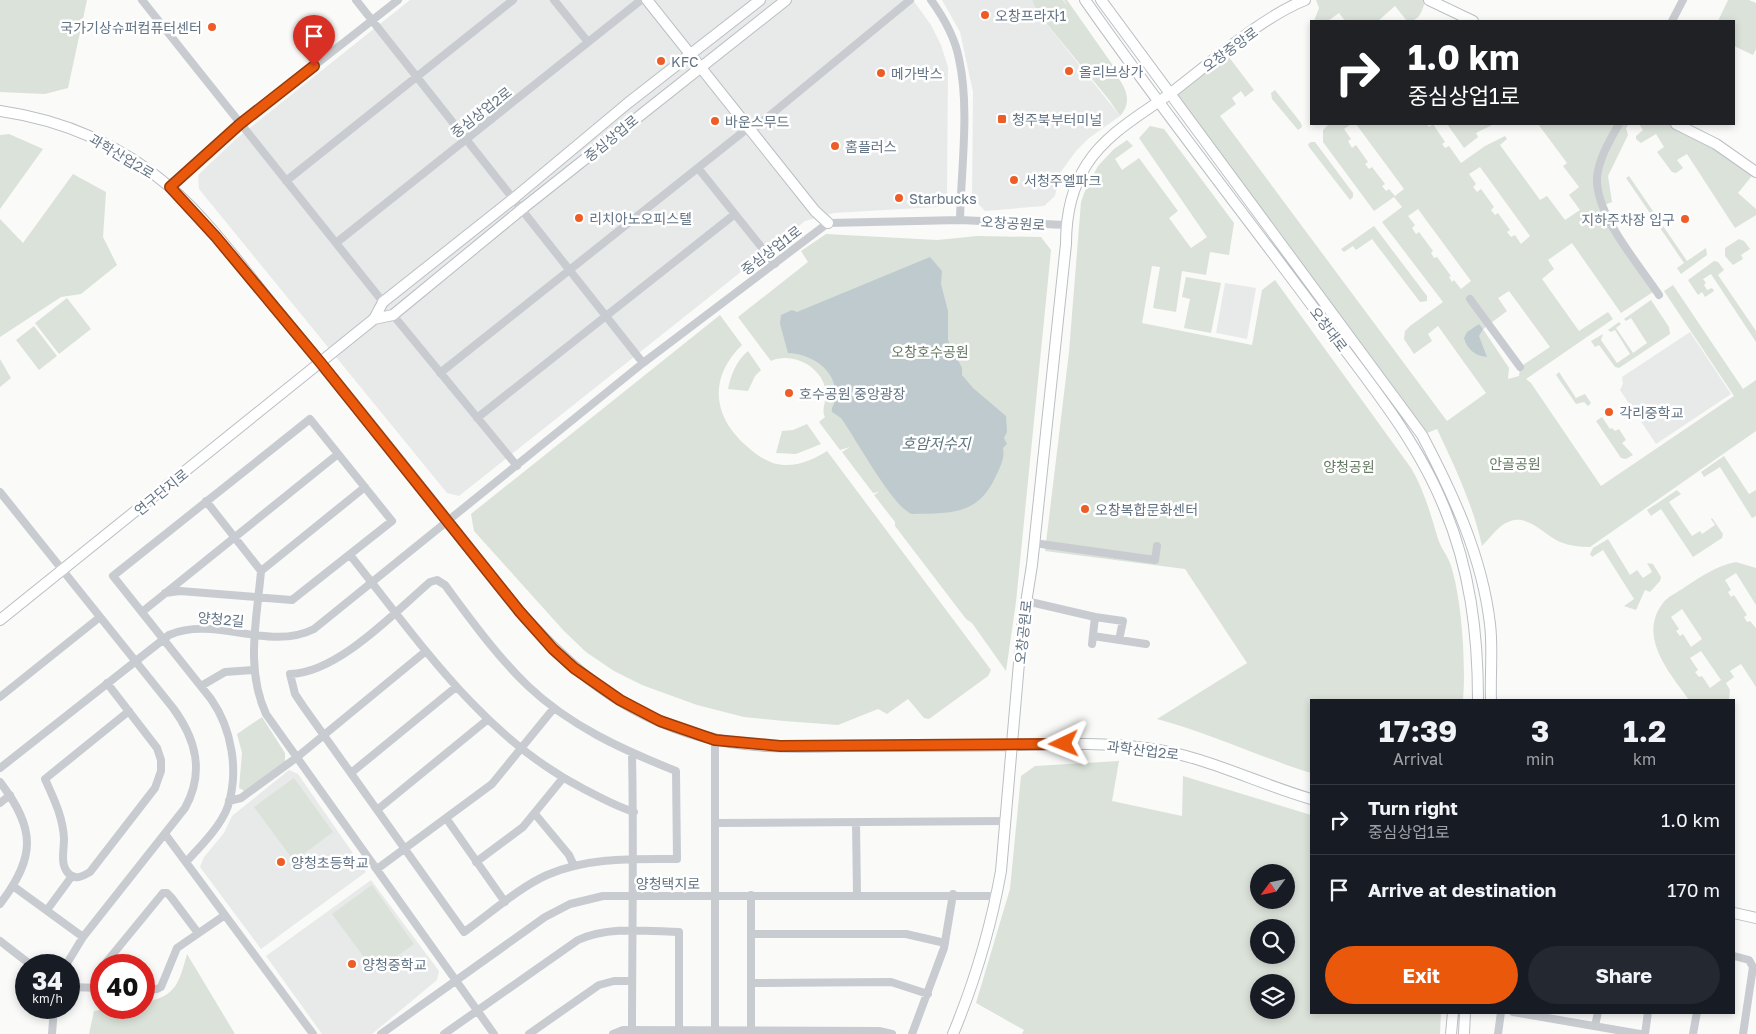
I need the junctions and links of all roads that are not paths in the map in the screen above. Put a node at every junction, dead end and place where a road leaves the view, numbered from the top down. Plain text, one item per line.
1 (142, 0) edge
2 (356, 0) edge
3 (398, 0) edge
4 (513, 0) edge
5 (554, 0) edge
6 (641, 0) edge
7 (647, 0) edge
8 (760, 0) edge
9 (786, 0) edge
10 (910, 0) edge
11 (931, 0) edge
12 (1085, 0) edge
13 (1101, 0) edge
14 (1305, 0) edge
15 (1430, 0) edge
16 (1683, 0) edge
17 (372, 20) junction
18 (1471, 20) edge
19 (1673, 20) edge
20 (588, 42) junction
21 (690, 55) junction
22 (700, 67) junction
23 (417, 77) junction
24 (1169, 94) junction
25 (1157, 103) junction
26 (0, 111) edge
27 (240, 124) junction
28 (1619, 125) edge
29 (1678, 125) edge
30 (750, 129) junction
31 (466, 139) junction
32 (698, 168) junction
33 (1756, 172) edge
34 (286, 182) junction
35 (170, 187) junction
36 (513, 199) junction
37 (522, 209) junction
38 (735, 214) junction
39 (960, 220) junction
40 (828, 224) junction
41 (1066, 225) junction
42 (336, 243) junction
43 (774, 264) junction
44 (570, 270) junction
45 (1659, 295) dead end
46 (1470, 299) dead end
47 (383, 302) junction
48 (393, 315) junction
49 (606, 316) junction
50 (374, 319) junction
51 (320, 362) junction
52 (644, 363) junction
53 (1520, 368) dead end
54 (440, 373) junction
55 (476, 418) junction
56 (338, 454) junction
57 (517, 466) junction
58 (365, 487) junction
59 (0, 492) edge
60 (206, 501) junction
61 (447, 520) junction
62 (234, 537) junction
63 (1034, 543) junction
64 (1157, 546) dead end
65 (350, 555) junction
66 (62, 571) junction
67 (261, 571) junction
68 (372, 583) junction
69 (165, 593) junction
70 (259, 598) junction
71 (1026, 601) junction
72 (142, 612) junction
73 (395, 612) junction
74 (100, 617) junction
75 (1095, 617) junction
76 (0, 620) edge
77 (255, 634) junction
78 (163, 639) junction
79 (1119, 640) junction
80 (1146, 644) dead end
81 (426, 651) junction
82 (135, 660) junction
83 (253, 670) junction
84 (107, 683) junction
85 (201, 686) junction
86 (456, 687) junction
87 (0, 698) edge
88 (1478, 699) edge
89 (1490, 699) edge
90 (554, 708) junction
91 (129, 711) junction
92 (487, 720) junction
93 (325, 736) junction
94 (715, 740) junction
95 (1014, 745) junction
96 (520, 750) junction
97 (632, 754) junction
98 (296, 758) junction
99 (0, 768) edge
100 (351, 772) junction
101 (563, 778) junction
102 (0, 782) edge
103 (10, 795) junction
104 (1310, 799) edge
105 (229, 801) junction
106 (0, 803) edge
107 (377, 810) junction
108 (634, 812) junction
109 (535, 814) junction
110 (446, 818) junction
111 (1006, 821) junction
112 (715, 823) junction
113 (856, 823) junction
114 (165, 834) junction
115 (405, 848) junction
116 (635, 859) junction
117 (186, 862) junction
118 (476, 862) junction
119 (574, 866) junction
120 (376, 869) junction
121 (72, 876) junction
122 (13, 886) junction
123 (953, 894) junction
124 (715, 895) junction
125 (751, 895) junction
126 (631, 896) junction
127 (858, 896) junction
128 (997, 896) junction
129 (505, 902) junction
130 (0, 904) edge
131 (47, 910) junction
132 (1735, 913) edge
133 (226, 915) junction
134 (1756, 918) edge
135 (631, 931) junction
136 (198, 933) junction
137 (751, 934) junction
138 (83, 937) junction
139 (0, 941) edge
140 (945, 943) junction
141 (17, 954) edge
142 (73, 954) edge
143 (113, 954) edge
144 (1735, 956) edge
145 (456, 981) junction
146 (632, 981) junction
147 (751, 983) junction
148 (155, 987) edge
149 (928, 994) junction
150 (477, 1010) junction
151 (1453, 1014) edge
152 (1465, 1014) edge
153 (1500, 1014) edge
154 (1598, 1014) edge
155 (1648, 1014) edge
156 (1696, 1014) edge
157 (1547, 1015) edge
158 (53, 1019) edge
159 (1595, 1026) junction
160 (632, 1032) edge
161 (679, 1032) edge
162 (715, 1032) edge
163 (751, 1032) edge
164 (799, 1032) edge
165 (846, 1032) edge
166 (52, 1034) edge
167 (313, 1034) edge
168 (381, 1034) edge
169 (444, 1034) edge
170 (494, 1034) edge
171 (529, 1034) edge
172 (614, 1034) edge
173 (892, 1034) edge
174 (912, 1034) edge
175 (953, 1034) edge
176 (1451, 1034) edge
177 (1464, 1034) edge
178 (1498, 1034) edge
179 (1640, 1034) edge
180 (1645, 1034) edge
181 (1693, 1034) edge
182 (1742, 1034) edge

1 - 27 street
2 - 17 street
3 - 17 street
4 - 23 street
5 - 20 street
6 - 20 street, 중심상업2로
7 - 21 street
8 - 21 street, 중심상업로
9 - 22 street, 중심상업로
10 - 30 street
11 - 39 street
12 - 25 street, 오창대로
13 - 24 street, 오창대로
14 - 24 street, 오창중앙로
15 - 18 street
16 - 19 street
17 - 23 street
17 - 27 street
20 - 31 street, 중심상업2로
21 - 22 street
21 - 36 street, 중심상업로
22 - 30 street
22 - 37 street, 중심상업로
23 - 31 street
23 - 34 street
24 - 25 street, 오창중앙로
24 - 89 street, 오창대로
25 - 41 street, 오창공원로
25 - 88 street, 오창대로
26 - 35 street, 과학산업2로
27 - 34 street
27 - 35 street
28 - 45 street
29 - 33 street
30 - 32 street
30 - 40 street
31 - 36 street
31 - 42 street, 중심상업2로
32 - 38 street
32 - 44 street
34 - 42 street
35 - 51 street, 과학산업2로
36 - 37 street
36 - 47 street, 중심상업로
37 - 44 street
37 - 48 street, 중심상업로
38 - 43 street
38 - 49 street
39 - 40 street
39 - 41 street, 오창공원로
40 - 43 street, 중심상업1로
41 - 63 street, 오창공원로
42 - 47 street
43 - 52 street, 중심상업1로
44 - 49 street
44 - 54 street
46 - 53 street
47 - 50 street, 중심상업로
48 - 50 street, 중심상업로
48 - 54 street
49 - 52 street
49 - 55 street
50 - 51 street, 중심상업로
51 - 61 street, 과학산업2로
51 - 66 street, 연구단지로
52 - 57 street, 중심상업1로
54 - 55 street
55 - 57 street
56 - 58 street
56 - 60 street
56 - 62 street
57 - 61 street, 중심상업1로
58 - 65 street
58 - 67 street
59 - 66 street
60 - 62 street
60 - 72 street
61 - 68 street, 양청2길
61 - 94 street, 과학산업2로
62 - 67 street
62 - 69 street
63 - 64 street
63 - 71 street, 오창공원로
65 - 68 street
65 - 70 street
66 - 74 street
66 - 76 street, 연구단지로
67 - 70 street
68 - 73 street
68 - 77 street, 양청2길
69 - 70 street
69 - 72 street
70 - 77 street
71 - 75 street
71 - 95 street, 오창공원로
72 - 78 street
73 - 81 street
73 - 90 street
73 - 93 street
74 - 82 street
74 - 87 street
75 - 79 street
75 - 79 street
77 - 78 street, 양청2길
77 - 83 street
78 - 82 street, 양청2길
78 - 85 street
79 - 80 street
81 - 86 street
81 - 93 street
82 - 84 street, 양청2길
82 - 114 street
83 - 85 street
83 - 98 street
84 - 91 street
84 - 99 street, 양청2길
85 - 105 street
86 - 92 street
86 - 100 street
90 - 96 street
90 - 97 street
91 - 121 street
91 - 121 street
92 - 96 street
92 - 107 street
93 - 98 street
93 - 100 street
94 - 95 street, 과학산업2로
94 - 112 street
95 - 104 street, 과학산업2로
95 - 111 street, 오창공원로
96 - 101 street
96 - 110 street
97 - 108 street
97 - 116 street
98 - 105 street
98 - 120 street
100 - 107 street
101 - 108 street
101 - 109 street
102 - 103 street
103 - 106 street
103 - 122 street
105 - 117 street
107 - 115 street
108 - 116 street
109 - 118 street
109 - 119 street
110 - 115 street
110 - 118 street
111 - 113 street
111 - 128 street, 오창공원로
112 - 113 street
112 - 124 street
113 - 127 street
114 - 117 street
114 - 138 street
115 - 120 street
115 - 129 street
116 - 119 street
116 - 126 street
117 - 133 street
118 - 129 street
119 - 129 street
120 - 145 street
121 - 131 street
122 - 130 street
122 - 131 street
123 - 127 street, 양청택지로
123 - 128 street, 양청택지로
123 - 140 street
124 - 125 street, 양청택지로
124 - 126 street, 양청택지로
124 - 162 street
125 - 127 street, 양청택지로
125 - 137 street
126 - 135 street
126 - 145 street, 양청택지로
128 - 175 street, 오창공원로
131 - 138 street
132 - 134 street
133 - 136 street
133 - 167 street
135 - 146 street
135 - 150 street
135 - 161 street
136 - 143 street
136 - 148 street
137 - 140 street
137 - 147 street
138 - 142 street
139 - 141 street
140 - 149 street
144 - 182 street
145 - 150 street
145 - 168 street, 양청택지로
146 - 160 street
146 - 171 street
147 - 149 street
147 - 163 street
149 - 174 street
150 - 169 street
150 - 170 street
151 - 176 street
152 - 177 street
153 - 178 street
154 - 159 street
155 - 180 street
156 - 181 street
157 - 159 street
158 - 166 street
159 - 179 street
160 - 161 street
160 - 172 street
161 - 162 street
162 - 163 street
163 - 164 street
164 - 165 street
165 - 173 street

